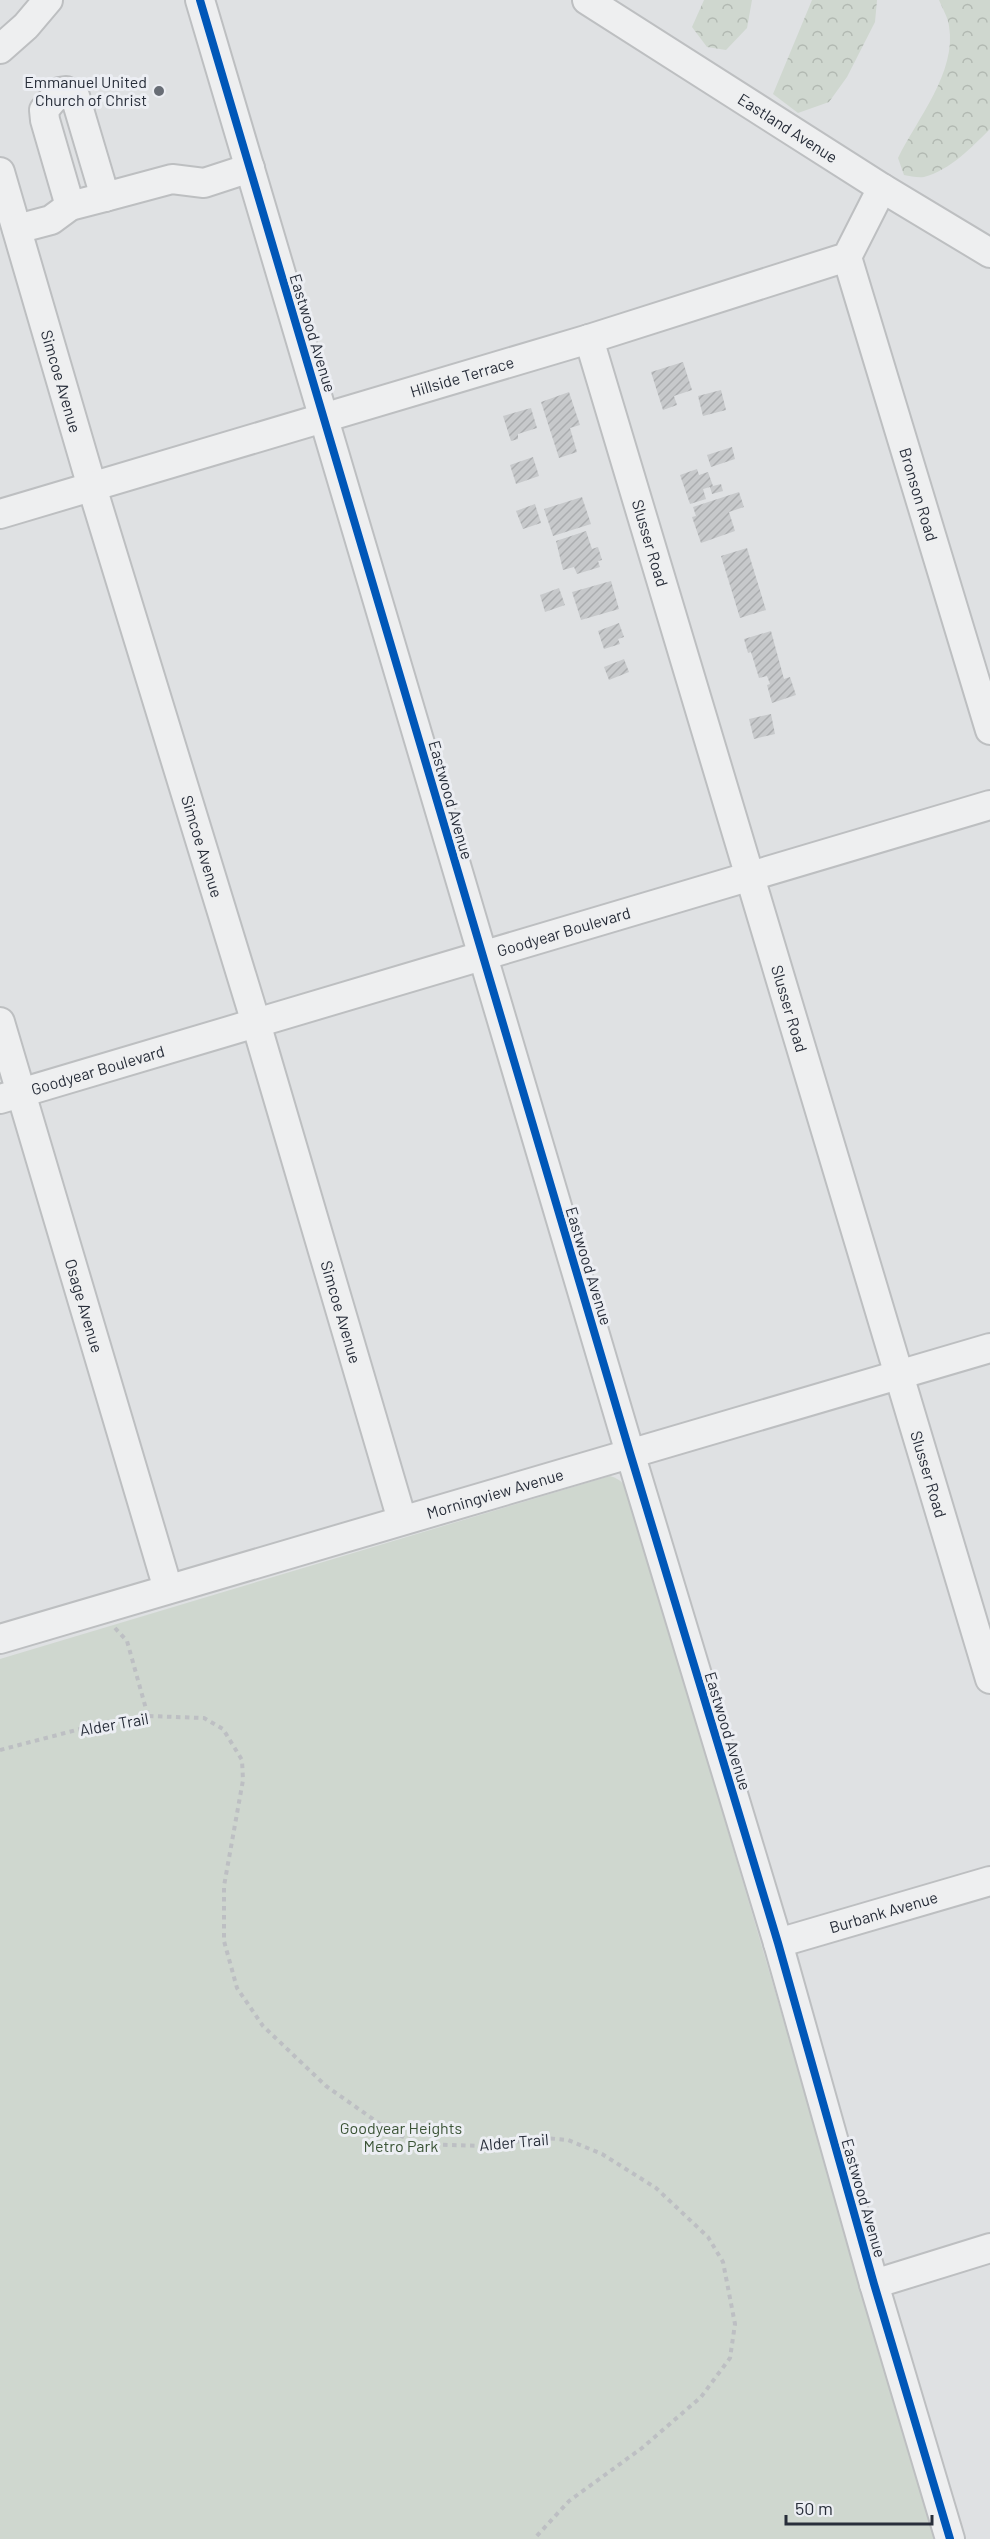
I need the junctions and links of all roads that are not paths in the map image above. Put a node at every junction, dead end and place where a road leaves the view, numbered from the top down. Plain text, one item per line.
1 (48, 0) edge
2 (200, 0) edge
3 (587, 0) edge
4 (0, 50) edge
5 (250, 168) junction
6 (0, 172) edge
7 (882, 188) junction
8 (105, 197) junction
9 (70, 206) junction
10 (17, 230) junction
11 (990, 253) edge
12 (847, 257) junction
13 (589, 339) junction
14 (324, 417) junction
15 (92, 487) junction
16 (0, 513) edge
17 (990, 730) edge
18 (990, 805) edge
19 (750, 876) junction
20 (482, 956) junction
21 (0, 1022) edge
22 (256, 1023) junction
23 (11, 1096) edge
24 (990, 1348) edge
25 (900, 1375) junction
26 (630, 1453) junction
27 (402, 1520) junction
28 (168, 1589) junction
29 (0, 1640) edge
30 (990, 1679) edge
31 (990, 1881) edge
32 (778, 1943) junction
33 (990, 2248) edge
34 (874, 2284) junction
35 (950, 2539) edge

1 - 4 street
2 - 5 street, Eastwood Avenue
3 - 7 street, Eastland Avenue
5 - 8 street
5 - 14 street, Eastwood Avenue
6 - 10 street, Simcoe Avenue
7 - 11 street, Eastland Avenue
7 - 12 street
8 - 9 street
8 - 9 street
9 - 10 street
10 - 15 street, Simcoe Avenue
12 - 13 street, Hillside Terrace
12 - 17 street, Bronson Road
13 - 14 street, Hillside Terrace
13 - 19 street, Slusser Road
14 - 15 street, Hillside Terrace
14 - 20 street, Eastwood Avenue
15 - 16 street, Hillside Terrace
15 - 22 street, Simcoe Avenue
18 - 19 street, Goodyear Boulevard
19 - 20 street, Goodyear Boulevard
19 - 25 street, Slusser Road
20 - 22 street, Goodyear Boulevard
20 - 26 street, Eastwood Avenue
21 - 23 street, Osage Avenue
22 - 23 street, Goodyear Boulevard
22 - 27 street, Simcoe Avenue
23 - 28 street, Osage Avenue
24 - 25 street, Morningview Avenue
25 - 26 street, Morningview Avenue
25 - 30 street, Slusser Road
26 - 27 street, Morningview Avenue
26 - 32 street, Eastwood Avenue
27 - 28 street, Morningview Avenue
28 - 29 street, Morningview Avenue
31 - 32 street, Burbank Avenue
32 - 34 street, Eastwood Avenue
33 - 34 street
34 - 35 street, Eastwood Avenue

